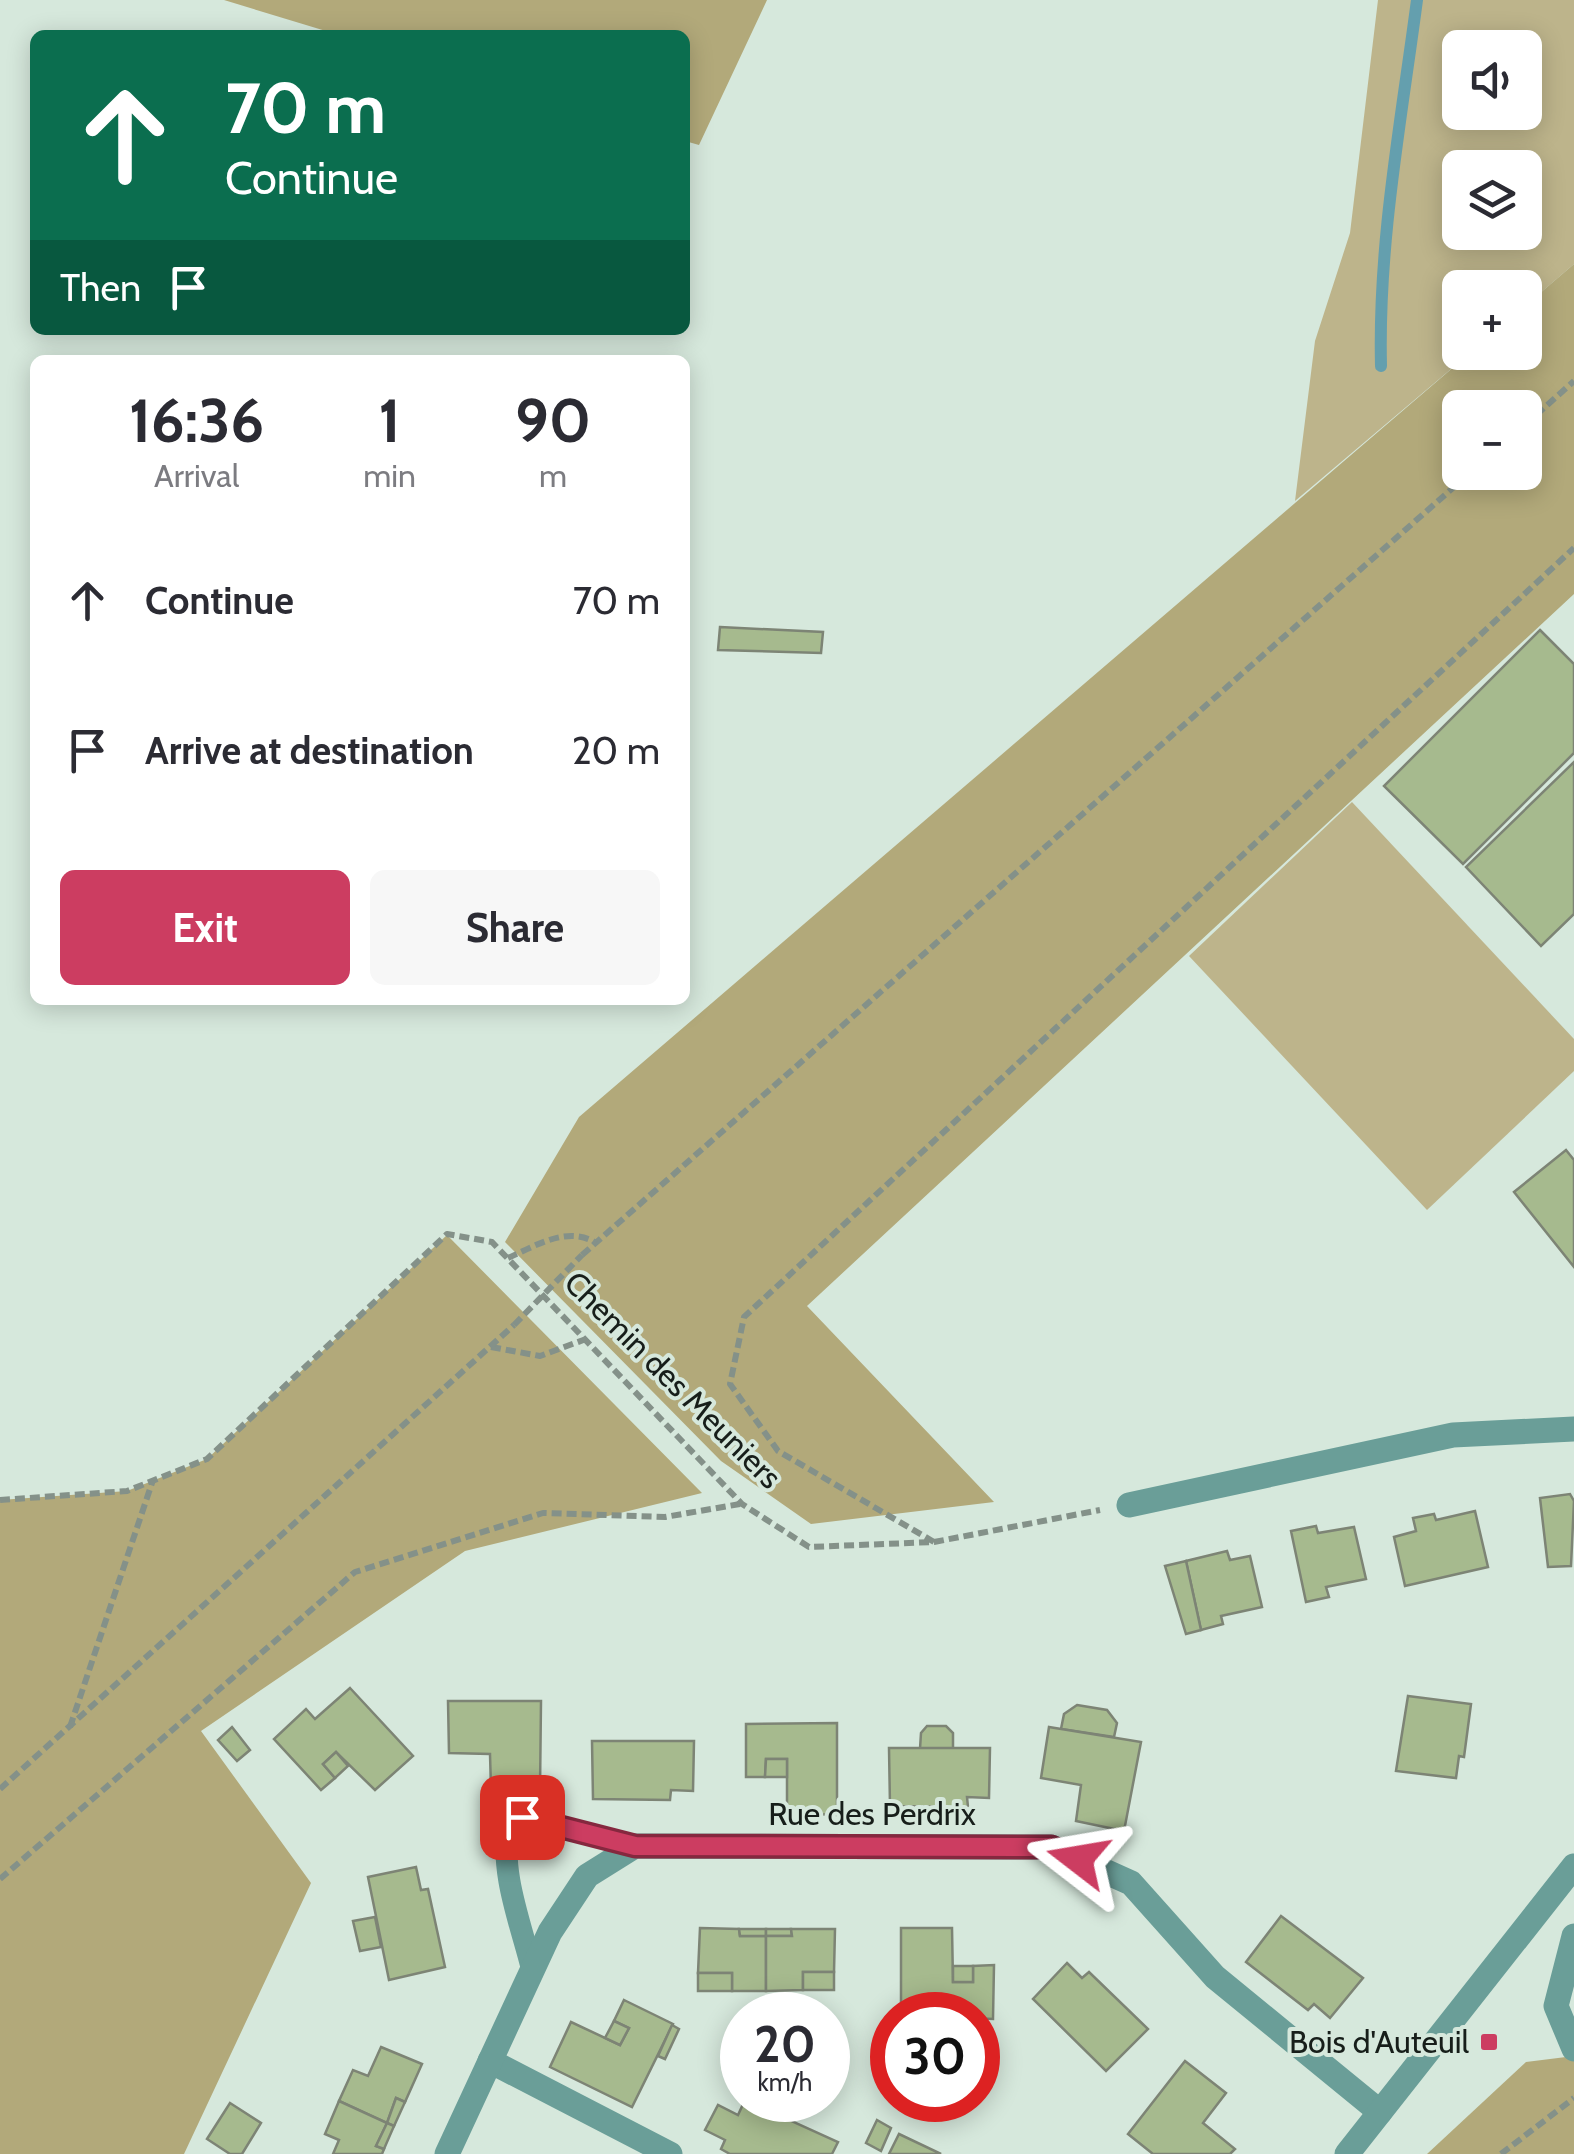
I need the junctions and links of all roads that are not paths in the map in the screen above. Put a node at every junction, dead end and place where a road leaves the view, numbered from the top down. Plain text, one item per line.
1 (1574, 1429) edge
2 (1129, 1505) road end
3 (635, 1846) junction
4 (1574, 1866) edge
5 (1574, 1936) edge
6 (532, 1969) junction
7 (1574, 2049) edge
8 (490, 2061) junction
9 (1380, 2112) junction
10 (447, 2154) edge
11 (670, 2154) edge
12 (1346, 2154) edge

1 - 2 street
3 - 6 street
3 - 6 lane
3 - 9 street, Rue des Perdrix
4 - 9 street
5 - 7 street
6 - 8 street
8 - 10 street
8 - 11 street
9 - 12 street

